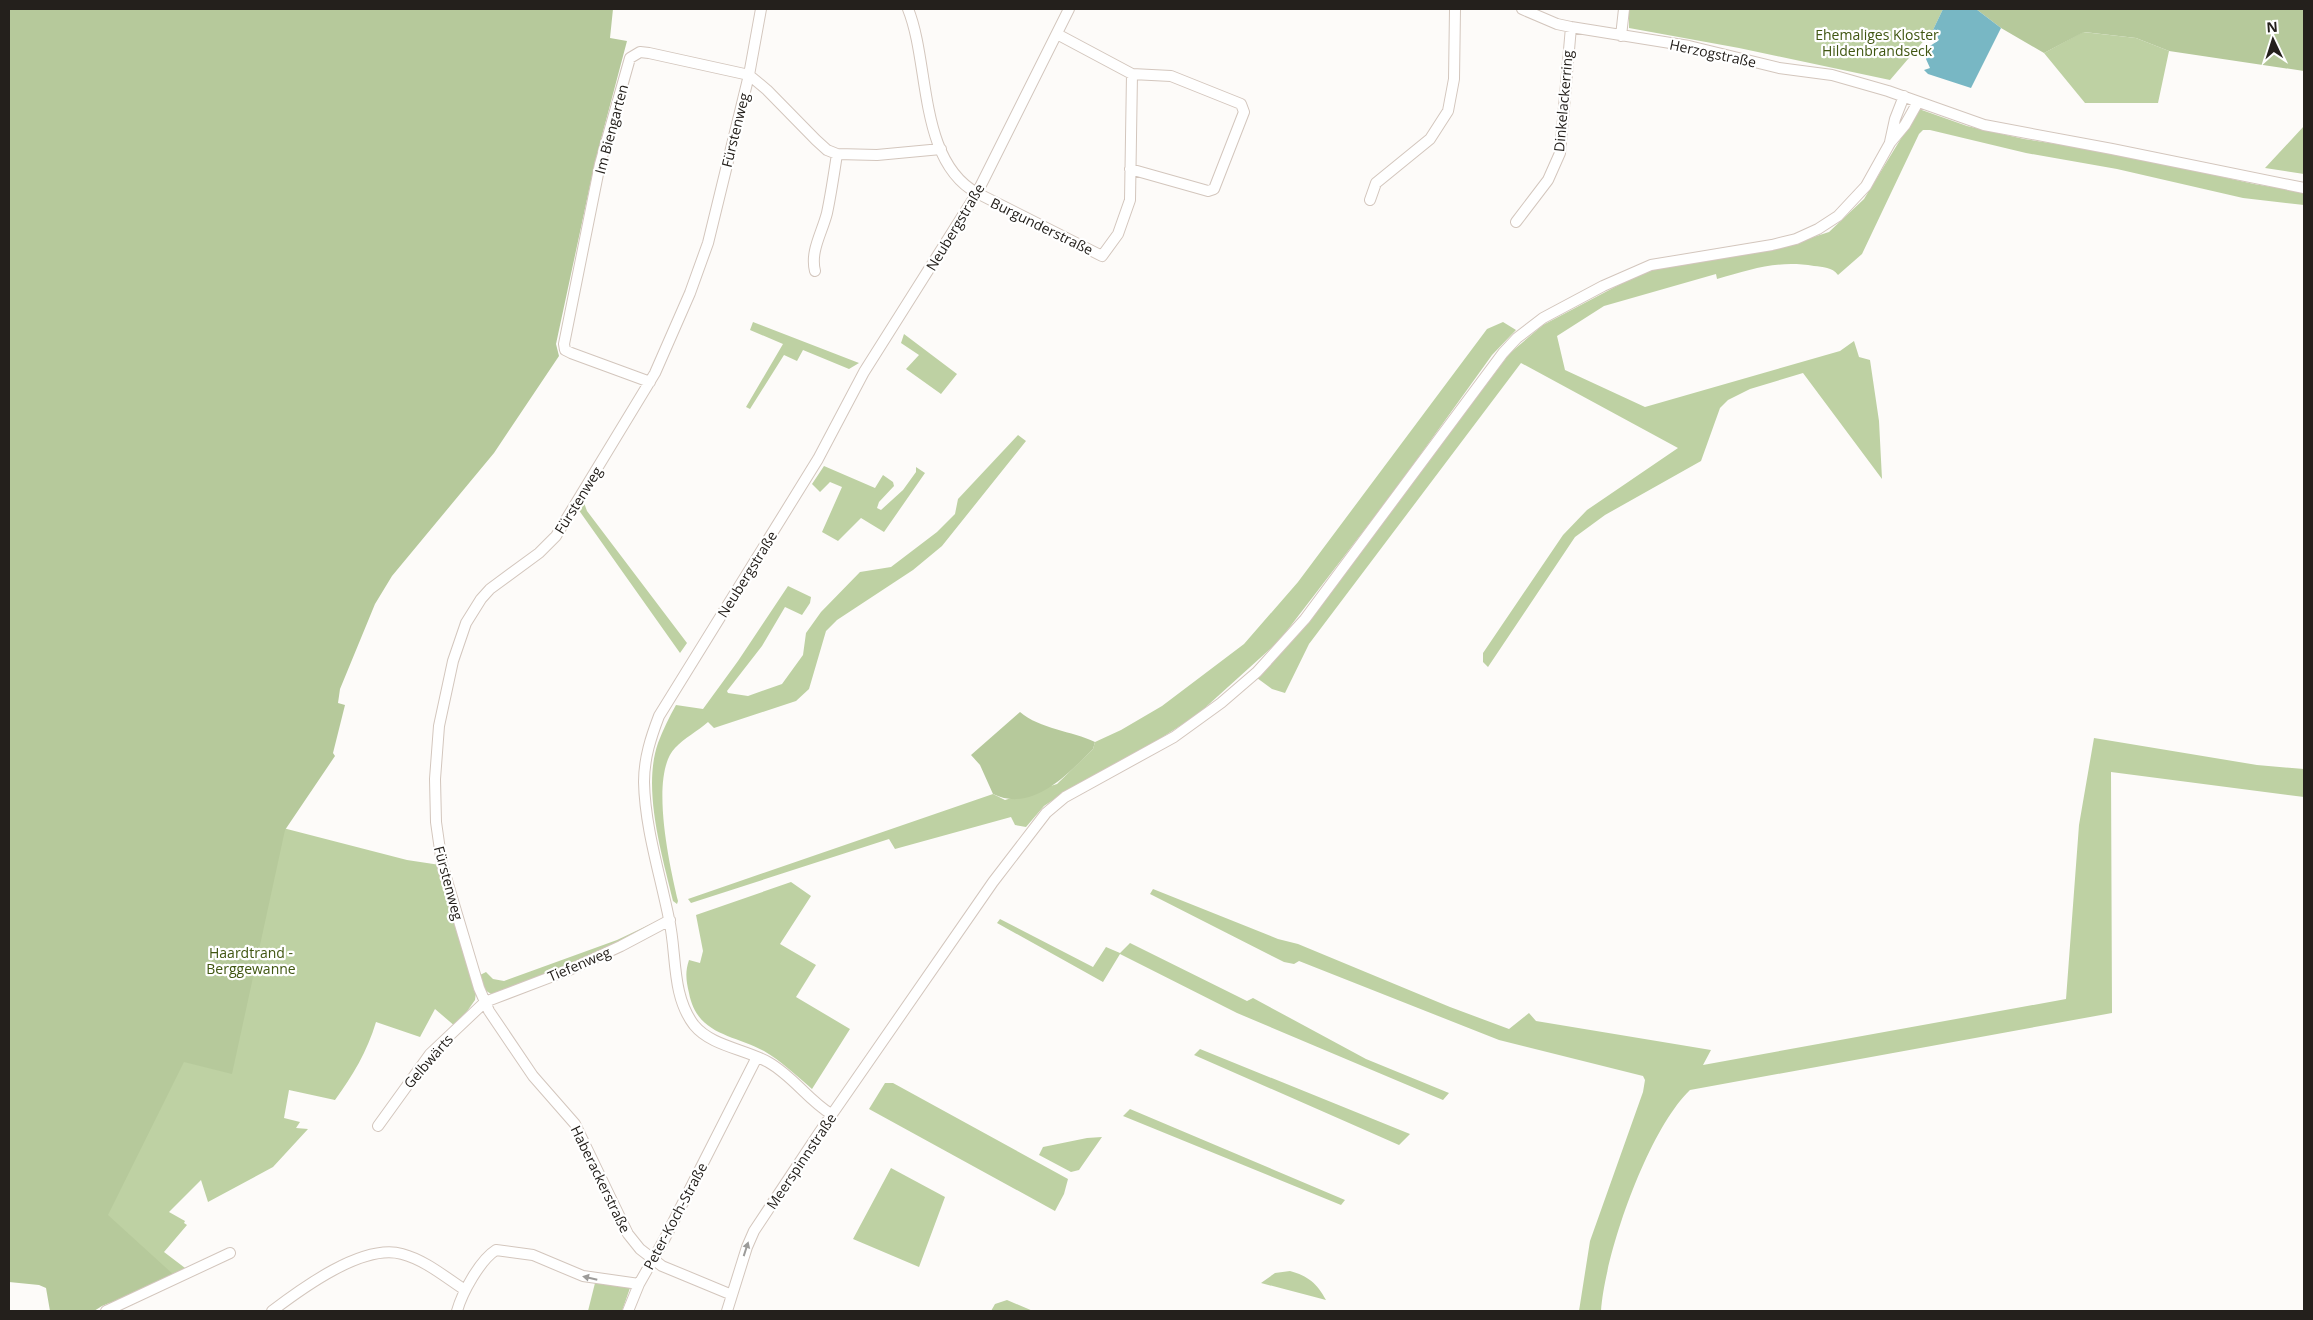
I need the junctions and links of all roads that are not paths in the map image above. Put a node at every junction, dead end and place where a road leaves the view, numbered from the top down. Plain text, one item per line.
1 (761, 9) edge
2 (908, 9) edge
3 (1069, 9) edge
4 (1455, 9) edge
5 (1522, 9) edge
6 (1624, 9) edge
7 (1570, 27) junction
8 (1057, 34) junction
9 (1621, 36) junction
10 (1132, 74) junction
11 (748, 75) junction
12 (1904, 96) junction
13 (1918, 102) junction
14 (1890, 143) junction
15 (941, 149) junction
16 (837, 154) junction
17 (1130, 169) junction
18 (2304, 188) edge
19 (977, 194) junction
20 (1370, 200) dead end
21 (1516, 222) dead end
22 (815, 271) dead end
23 (650, 382) junction
24 (670, 920) junction
25 (485, 1002) junction
26 (757, 1057) junction
27 (831, 1114) junction
28 (378, 1126) dead end
29 (230, 1253) dead end
30 (653, 1260) junction
31 (639, 1284) junction
32 (465, 1290) junction
33 (732, 1295) junction
34 (106, 1311) edge
35 (272, 1311) edge
36 (457, 1311) edge
37 (628, 1311) edge
38 (727, 1311) edge

1 - 11 street, Fürstenweg
2 - 15 street
3 - 8 street, Neubergstraße
4 - 20 street
5 - 7 street, Herzogstraße
6 - 9 street
7 - 9 street, Herzogstraße
7 - 21 street, Dinkelackerring
8 - 10 street
8 - 19 street, Neubergstraße
9 - 12 street, Herzogstraße
10 - 17 street, Burgunderstraße
10 - 17 street
11 - 16 street, Im Biengarten
11 - 23 street, Fürstenweg
11 - 23 street, Im Biengarten
12 - 13 street, Herzogstraße
12 - 14 street
13 - 14 street
13 - 18 street, Herzogstraße
14 - 27 street, Meerspinnstraße
15 - 16 street
15 - 19 street
16 - 22 street
17 - 19 street, Burgunderstraße
19 - 24 street, Neubergstraße
23 - 25 street, Fürstenweg
24 - 25 street, Tiefenweg
24 - 26 street, Neubergstraße
25 - 28 street, Gelbwärts
25 - 30 street, Haberackerstraße
26 - 27 street, Neubergstraße
26 - 30 street, Peter-Koch-Straße
33 -> 27 street, Meerspinnstraße
29 - 34 street
30 - 31 street, Peter-Koch-Straße
30 - 33 street, Haberackerstraße
31 -> 32 street, Peter-Koch-Straße
31 - 37 street
32 - 35 street
32 - 36 street, Peter-Koch-Straße
33 - 38 street, Meerspinnstraße

